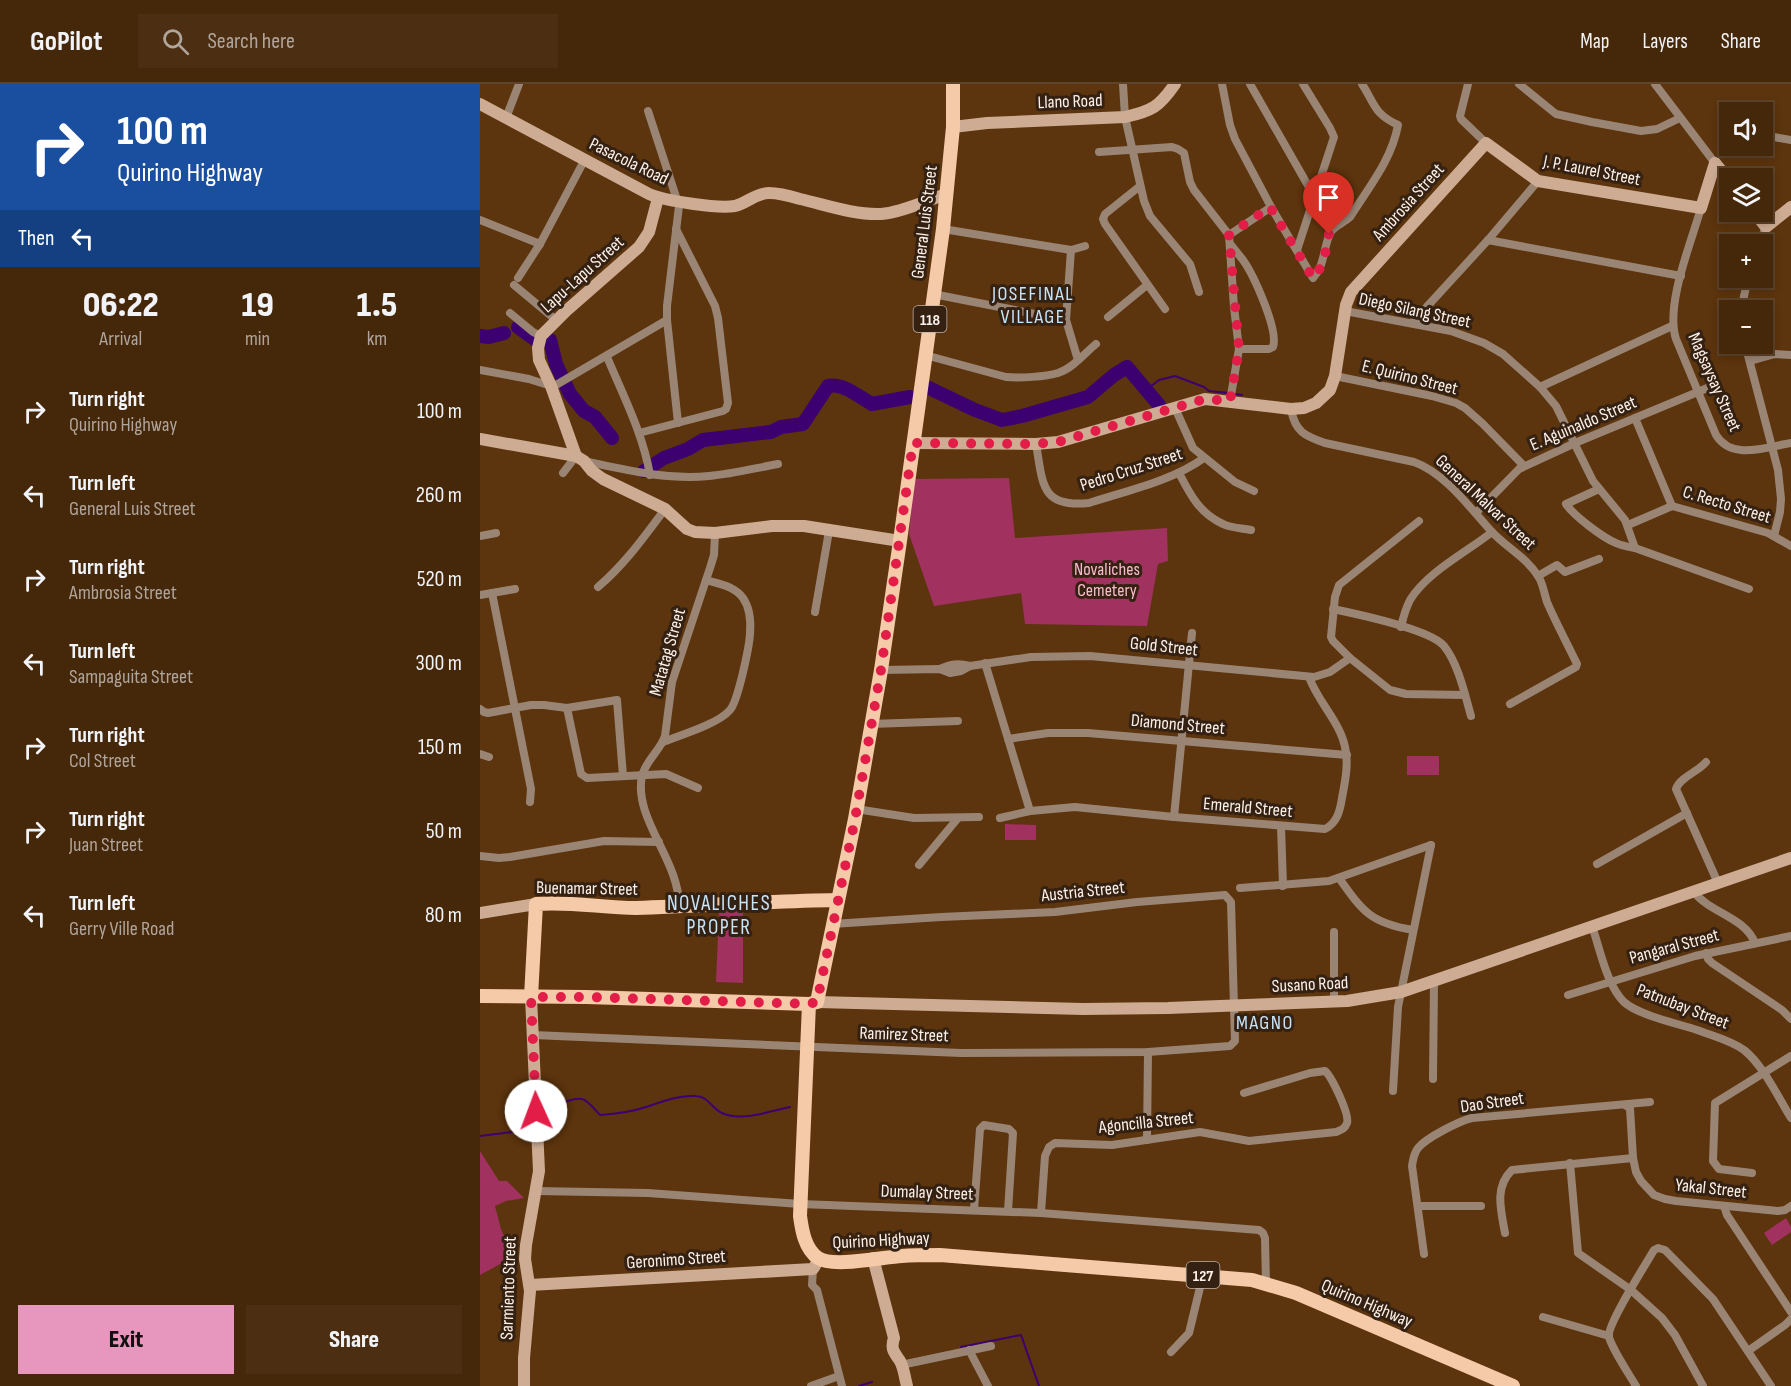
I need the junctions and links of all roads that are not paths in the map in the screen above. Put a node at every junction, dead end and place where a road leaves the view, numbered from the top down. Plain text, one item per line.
1 (519, 84) edge
2 (953, 84) edge
3 (1123, 84) edge
4 (1175, 84) edge
5 (1222, 84) edge
6 (1250, 84) edge
7 (1303, 84) edge
8 (1362, 84) edge
9 (1468, 84) edge
10 (1519, 84) edge
11 (1655, 85) edge
12 (480, 104) edge
13 (648, 111) dead end
14 (1125, 117) junction
15 (506, 118) junction
16 (1680, 118) junction
17 (953, 127) junction
18 (1773, 136) edge
19 (1791, 140) edge
20 (1486, 143) junction
21 (1131, 149) junction
22 (1099, 152) dead end
23 (585, 159) junction
24 (1715, 163) junction
25 (1719, 168) edge
26 (1538, 181) junction
27 (1140, 186) junction
28 (947, 194) junction
29 (1314, 196) junction
30 (658, 198) junction
31 (678, 202) junction
32 (1270, 207) junction
33 (1791, 207) edge
34 (1701, 208) junction
35 (480, 220) edge
36 (1762, 222) edge
37 (1766, 227) junction
38 (676, 228) junction
39 (943, 229) junction
40 (1763, 234) edge
41 (1229, 235) junction
42 (1488, 240) junction
43 (540, 244) junction
44 (1230, 245) junction
45 (1085, 246) dead end
46 (1071, 250) junction
47 (1297, 250) junction
48 (1681, 276) junction
49 (1147, 285) junction
50 (1199, 292) dead end
51 (933, 294) junction
52 (1165, 309) dead end
53 (1345, 311) junction
54 (510, 313) dead end
55 (1108, 317) dead end
56 (556, 320) junction
57 (667, 320) junction
58 (1066, 320) junction
59 (1412, 323) junction
60 (1672, 326) junction
61 (541, 336) junction
62 (1096, 344) dead end
63 (1239, 349) junction
64 (1748, 354) edge
65 (926, 355) junction
66 (1791, 356) edge
67 (607, 357) junction
68 (1078, 360) junction
69 (1750, 361) junction
70 (480, 370) edge
71 (1335, 376) junction
72 (1717, 384) dead end
73 (551, 386) junction
74 (1540, 387) junction
75 (1698, 392) junction
76 (1231, 399) junction
77 (1175, 408) junction
78 (1291, 409) junction
79 (1635, 418) junction
80 (678, 423) junction
81 (639, 433) junction
82 (480, 439) edge
83 (913, 443) junction
84 (1575, 443) junction
85 (1791, 443) edge
86 (1035, 444) junction
87 (1772, 446) junction
88 (1204, 458) junction
89 (580, 459) junction
90 (778, 464) dead end
91 (1524, 466) junction
92 (563, 473) dead end
93 (1179, 473) junction
94 (650, 475) junction
95 (1599, 489) junction
96 (1254, 491) dead end
97 (1672, 506) junction
98 (665, 509) junction
99 (1476, 513) junction
100 (1419, 521) dead end
101 (1628, 525) junction
102 (1251, 530) dead end
103 (830, 531) junction
104 (1492, 532) junction
105 (496, 533) dead end
106 (715, 533) junction
107 (480, 536) edge
108 (1774, 536) junction
109 (900, 541) junction
110 (1791, 546) edge
111 (1635, 548) junction
112 (1599, 559) dead end
113 (1538, 576) junction
114 (706, 580) junction
115 (598, 587) dead end
116 (515, 589) dead end
117 (1749, 589) dead end
118 (492, 593) junction
119 (480, 595) edge
120 (1333, 609) junction
121 (814, 612) dead end
122 (1401, 627) junction
123 (1192, 633) dead end
124 (1350, 658) junction
125 (985, 663) junction
126 (1189, 665) junction
127 (881, 670) junction
128 (1309, 677) junction
129 (1465, 695) junction
130 (1510, 704) dead end
131 (514, 708) junction
132 (567, 708) junction
133 (480, 710) edge
134 (1471, 716) dead end
135 (958, 722) dead end
136 (871, 724) junction
137 (1008, 739) junction
138 (1182, 741) junction
139 (663, 742) junction
140 (1347, 755) junction
141 (1706, 762) dead end
142 (642, 775) junction
143 (623, 776) junction
144 (699, 788) dead end
145 (530, 802) dead end
146 (856, 810) junction
147 (1030, 811) junction
148 (1687, 813) junction
149 (979, 817) dead end
150 (958, 818) junction
151 (1000, 818) dead end
152 (1174, 818) junction
153 (1281, 826) junction
154 (659, 842) junction
155 (480, 856) edge
156 (1791, 858) edge
157 (1597, 864) dead end
158 (919, 866) dead end
159 (1339, 878) junction
160 (1718, 883) junction
161 (1283, 886) junction
162 (1240, 888) dead end
163 (1694, 892) junction
164 (837, 900) junction
165 (536, 904) junction
166 (680, 905) junction
167 (480, 913) edge
168 (832, 924) junction
169 (1592, 926) junction
170 (1413, 930) junction
171 (1334, 932) dead end
172 (1791, 936) edge
173 (1755, 943) junction
174 (1706, 953) junction
175 (1434, 981) junction
176 (1611, 981) junction
177 (1401, 992) junction
178 (1568, 995) dead end
179 (480, 996) edge
180 (531, 997) junction
181 (1334, 1002) junction
182 (813, 1003) junction
183 (1235, 1005) junction
184 (1791, 1018) edge
185 (533, 1035) junction
186 (807, 1047) junction
187 (1148, 1052) junction
188 (1791, 1056) edge
189 (1763, 1073) junction
190 (1433, 1080) dead end
191 (1393, 1090) dead end
192 (1244, 1093) dead end
193 (1650, 1102) dead end
194 (1625, 1104) junction
195 (1791, 1118) edge
196 (1147, 1140) junction
197 (1633, 1158) junction
198 (1570, 1163) junction
199 (1752, 1173) dead end
200 (536, 1191) junction
201 (800, 1203) junction
202 (1418, 1206) junction
203 (1481, 1206) dead end
204 (1724, 1206) junction
205 (1791, 1206) edge
206 (974, 1210) junction
207 (1008, 1211) junction
208 (1041, 1213) junction
209 (1505, 1233) dead end
210 (1424, 1254) dead end
211 (873, 1258) junction
212 (815, 1267) junction
213 (1203, 1275) junction
214 (1266, 1284) junction
215 (530, 1285) junction
216 (1631, 1290) junction
217 (1791, 1312) edge
218 (1543, 1317) dead end
219 (1791, 1319) edge
220 (1609, 1336) junction
221 (991, 1346) dead end
222 (969, 1350) junction
223 (1748, 1351) junction
224 (1171, 1352) dead end
225 (901, 1363) junction
226 (839, 1376) junction
227 (524, 1386) edge
228 (811, 1386) edge
229 (842, 1386) edge
230 (907, 1386) edge
231 (988, 1386) edge
232 (1513, 1386) edge
233 (1636, 1386) edge
234 (1703, 1386) edge
235 (1772, 1386) edge

1 - 15 street
2 - 17 main road, General Luis Street / 118
3 - 14 street
4 - 14 street, Llano Road
5 - 32 street
6 - 29 street
7 - 29 street
8 - 47 street
9 - 20 street, J. P. Laurel Street
10 - 16 street
11 - 16 street
12 - 15 street, Pasacola Road
13 - 31 street
14 - 17 street, Llano Road
14 - 21 street
15 - 23 street, Pasacola Road
16 - 24 street
17 - 28 main road, General Luis Street / 118
18 - 19 street
20 - 26 street, J. P. Laurel Street
20 - 53 street, Ambrosia Street
21 - 22 street
21 - 27 street
21 - 41 street
23 - 30 street, Pasacola Road
23 - 43 street
24 - 25 street
24 - 34 street, Magsaysay Street
26 - 34 street, J. P. Laurel Street
26 - 42 street
27 - 49 street
27 - 50 street
28 - 31 street, Pasacola Road
28 - 39 main road, General Luis Street / 118
29 - 47 street
30 - 31 street, Pasacola Road
30 - 56 street, Lapu-Lapu Street
31 - 38 street
32 - 41 street
32 - 47 street
33 - 37 street
34 - 48 street, Magsaysay Street
35 - 43 street
36 - 37 street
37 - 40 street
38 - 57 street
38 - 80 street
39 - 46 street
39 - 51 main road, General Luis Street / 118
41 - 44 street
42 - 48 street
42 - 59 street
43 - 56 street
44 - 63 street
44 - 63 street
45 - 46 street
46 - 58 street
48 - 60 street, Magsaysay Street
49 - 52 street
49 - 55 street
51 - 58 street
51 - 65 main road, General Luis Street / 118
53 - 59 street, Diego Silang Street
53 - 71 street, Ambrosia Street
54 - 61 street
56 - 61 street, Lapu-Lapu Street
57 - 67 street
57 - 80 street
58 - 68 street
59 - 74 street, Diego Silang Street
60 - 74 street
60 - 75 street, Magsaysay Street
61 - 73 street, Lapu-Lapu Street
62 - 68 street
63 - 76 street
64 - 69 street
65 - 68 street
65 - 83 main road, General Luis Street / 118
66 - 69 street
67 - 73 street
67 - 81 street
69 - 87 street
70 - 73 street
71 - 78 street, Ambrosia Street
71 - 91 street, E. Quirino Street
72 - 75 street, E. Aguinaldo Street
73 - 89 street, Lapu-Lapu Street
74 - 84 street, Diego Silang Street
75 - 79 street, E. Aguinaldo Street
75 - 87 street, Magsaysay Street
76 - 77 street, Ambrosia Street
76 - 78 street, Ambrosia Street
77 - 86 street, Ambrosia Street
77 - 88 street
78 - 99 street, General Malvar Street
79 - 84 street, E. Aguinaldo Street
79 - 97 street, C. Recto Street
80 - 81 street
81 - 94 street
82 - 89 street
83 - 86 street, Ambrosia Street
83 - 109 main road, General Luis Street / 118
84 - 91 street, E. Aguinaldo Street
84 - 95 street, Diego Silang Street
85 - 87 street, Magsaysay Street
86 - 93 street, Pedro Cruz Street
87 - 108 street
88 - 93 street, Pedro Cruz Street
88 - 96 street
89 - 92 street
89 - 94 street
89 - 98 street
90 - 94 street
91 - 99 street, E. Aguinaldo Street
93 - 102 street
95 - 101 street, Diego Silang Street
95 - 111 street
97 - 101 street
97 - 108 street, C. Recto Street
98 - 106 street
98 - 115 street
99 - 104 street, General Malvar Street
100 - 120 street
101 - 111 street
103 - 106 street
103 - 109 street
103 - 121 street
104 - 113 street, General Malvar Street
104 - 122 street
105 - 107 street
106 - 114 street, Matatag Street
108 - 110 street, C. Recto Street
109 - 127 main road, General Luis Street / 118
111 - 117 street
112 - 113 street
113 - 130 street, General Malvar Street
114 - 139 street, Matatag Street
114 - 139 street
116 - 118 street
118 - 119 street
118 - 131 street
120 - 122 street
120 - 124 street
122 - 129 street
123 - 126 street
124 - 128 street, Gold Street
124 - 129 street
125 - 126 street, Gold Street
125 - 127 street, Gold Street
125 - 137 street
126 - 128 street, Gold Street
126 - 138 street
127 - 136 main road, General Luis Street / 118
128 - 140 street, Emerald Street
129 - 134 street
131 - 132 street
131 - 133 street
131 - 145 street
132 - 143 street
132 - 143 street
135 - 136 street
136 - 146 main road, General Luis Street / 118
137 - 138 street, Diamond Street
137 - 147 street
138 - 140 street, Diamond Street
138 - 152 street
139 - 142 street, Matatag Street
140 - 153 street, Emerald Street
141 - 148 street
142 - 143 street
142 - 144 street
142 - 154 street
146 - 150 street
146 - 164 main road, General Luis Street / 118
147 - 151 street, Emerald Street
147 - 152 street, Emerald Street
148 - 157 street
148 - 160 street
149 - 150 street
150 - 158 street
152 - 153 street, Emerald Street
153 - 161 street
154 - 155 street
154 - 166 street
156 - 160 street, Susano Road
159 - 161 street
159 - 170 street
159 - 170 street
160 - 163 street, Susano Road
161 - 162 street
163 - 169 street, Susano Road
163 - 173 street
164 - 166 main road, Buenamar Street
164 - 168 main road, General Luis Street / 118
165 - 166 main road, Buenamar Street
165 - 167 street, Buenamar Street
165 - 180 main road, Sarmiento Street
168 - 182 main road, General Luis Street / 118
168 - 183 street, Austria Street
169 - 175 street, Susano Road
169 - 176 street, Patnubay Street
170 - 177 street
171 - 181 street
172 - 173 street, Pangaral Street
173 - 174 street, Pangaral Street
174 - 176 street, Pangaral Street
174 - 184 street
175 - 177 street, Susano Road
175 - 190 street
176 - 178 street, Pangaral Street
176 - 189 street, Patnubay Street
177 - 181 street, Susano Road
177 - 191 street
179 - 180 main road
180 - 182 main road
180 - 185 street, Sarmiento Street
181 - 183 street, Susano Road
182 - 183 street, Susano Road
182 - 186 main road, Quirino Highway
183 - 187 street, Ramirez Street
185 - 186 street, Ramirez Street
185 - 200 street, Sarmiento Street
186 - 187 street, Ramirez Street
186 - 201 main road, Quirino Highway
187 - 196 street
188 - 189 street
189 - 195 street, Patnubay Street
189 - 199 street
192 - 196 street, Agoncilla Street
193 - 194 street, Dao Street
194 - 197 street, Yakal Street
194 - 202 street, Dao Street
196 - 208 street, Agoncilla Street
197 - 198 street
197 - 204 street, Yakal Street
198 - 209 street
198 - 216 street
200 - 201 street, Dumalay Street
200 - 215 street, Sarmiento Street
201 - 206 street, Dumalay Street
201 - 212 main road, Quirino Highway
202 - 203 street
202 - 210 street, Dao Street
204 - 205 street, Yakal Street
204 - 217 street
206 - 207 street, Dumalay Street
206 - 207 street
207 - 208 street, Dumalay Street
208 - 214 street, Dumalay Street
211 - 212 main road, Quirino Highway / 127
211 - 213 main road, Quirino Highway / 127
211 - 225 street
212 - 215 street, Geronimo Street
212 - 226 street
213 - 214 main road, Quirino Highway / 127
213 - 224 street
214 - 232 main road, Quirino Highway / 127
215 - 227 street, Sarmiento Street
216 - 220 street
216 - 223 street
216 - 234 street
218 - 220 street
219 - 223 street
220 - 233 street
221 - 222 street
222 - 225 street
222 - 231 street
223 - 235 street
225 - 230 street
226 - 228 street
226 - 229 street

